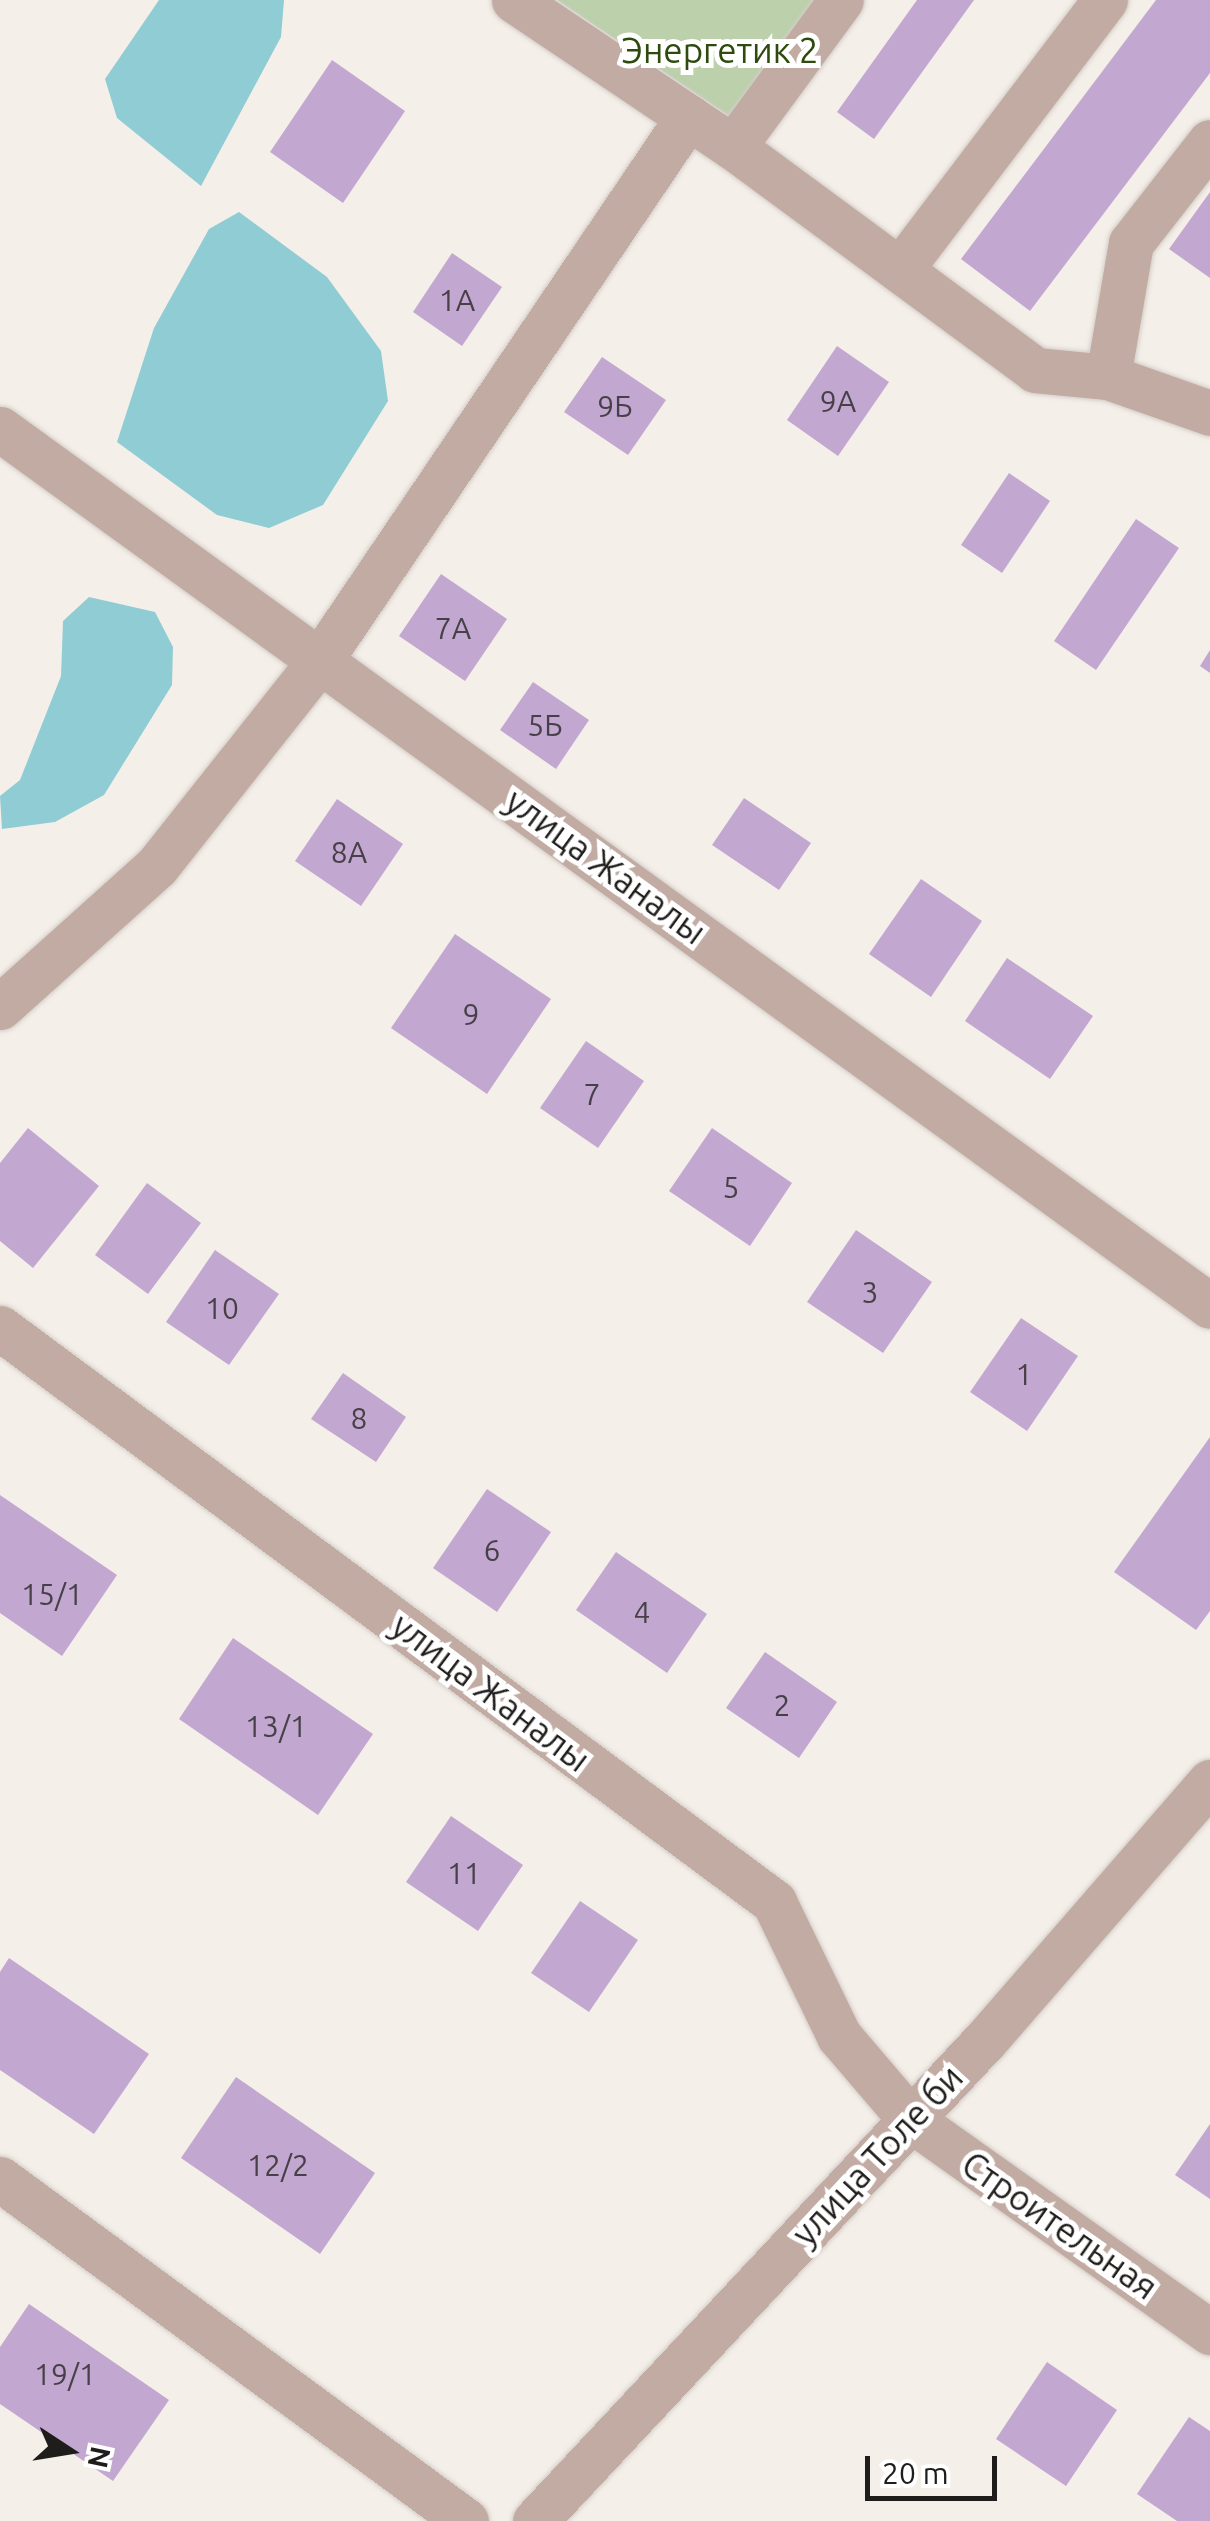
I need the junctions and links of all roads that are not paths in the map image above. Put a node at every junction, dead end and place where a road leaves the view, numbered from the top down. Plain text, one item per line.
1 (514, 0) edge
2 (842, 0) edge
3 (1106, 0) edge
4 (688, 117) junction
5 (1210, 142) edge
6 (733, 147) junction
7 (900, 270) junction
8 (1108, 377) junction
9 (1210, 412) edge
10 (0, 429) edge
11 (321, 659) junction
12 (0, 1006) edge
13 (1210, 1306) edge
14 (0, 1328) edge
15 (1210, 1782) edge
16 (910, 2119) junction
17 (0, 2179) edge
18 (1210, 2332) edge
19 (466, 2521) edge
20 (535, 2521) edge

1 - 4 street
2 - 6 street
3 - 7 street
4 - 6 street
4 - 11 street
5 - 8 street
6 - 7 street
7 - 8 street
8 - 9 street
10 - 11 street, улица Жаналы
11 - 12 street
11 - 13 street, улица Жаналы
14 - 16 street, улица Жаналы
15 - 16 street, улица Толе би
16 - 18 street, Строительная
16 - 20 street, улица Толе би
17 - 19 street

